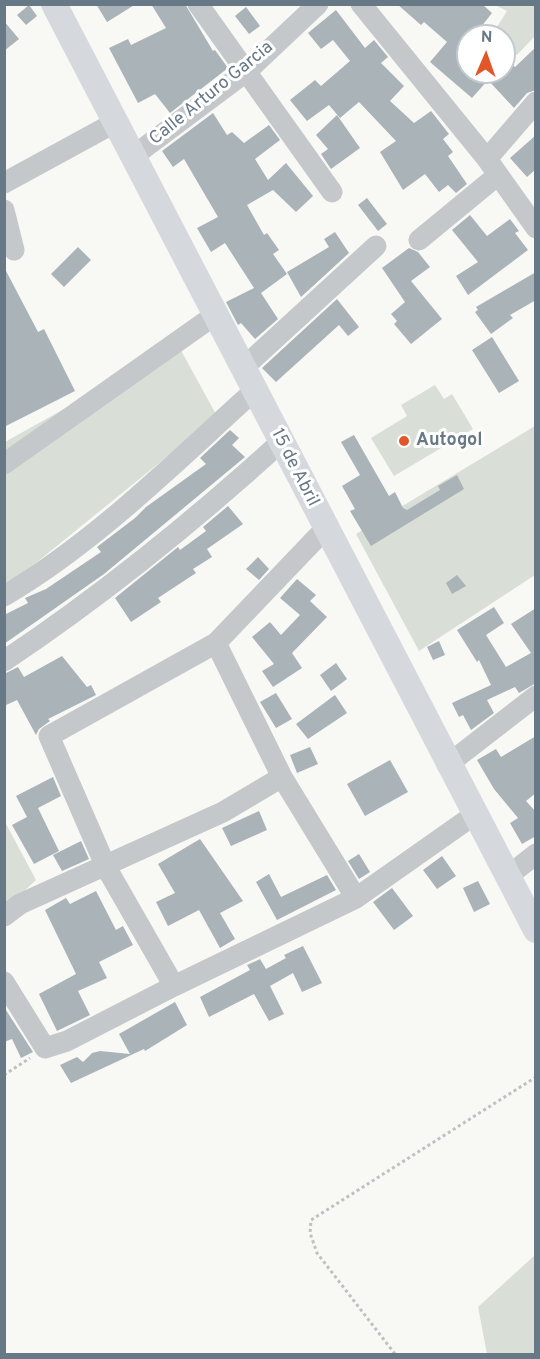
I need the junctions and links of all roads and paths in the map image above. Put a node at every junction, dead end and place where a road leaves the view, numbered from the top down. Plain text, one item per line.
1 (54, 4) edge
2 (198, 4) edge
3 (318, 4) edge
4 (361, 4) edge
5 (247, 71) junction
6 (536, 102) edge
7 (114, 123) junction
8 (132, 158) junction
9 (493, 167) junction
10 (4, 183) edge
11 (332, 192) dead end
12 (4, 210) edge
13 (536, 228) edge
14 (419, 240) dead end
15 (376, 246) dead end
16 (14, 250) dead end
17 (214, 315) junction
18 (243, 368) junction
19 (254, 391) junction
20 (281, 442) junction
21 (4, 464) edge
22 (325, 529) junction
23 (4, 596) edge
24 (216, 643) junction
25 (4, 661) edge
26 (536, 696) edge
27 (447, 765) junction
28 (282, 777) junction
29 (474, 815) junction
30 (536, 854) edge
31 (106, 867) junction
32 (508, 876) junction
33 (356, 898) junction
34 (4, 916) edge
35 (536, 930) edge
36 (4, 982) edge
37 (174, 986) junction
38 (45, 1048) junction
39 (4, 1075) edge
40 (536, 1077) edge
41 (395, 1354) edge

1 - 7 main road, 15 de Abril
2 - 5 street
3 - 5 street, Calle Arturo Garcia
4 - 9 street
5 - 8 street, Calle Arturo Garcia
5 - 11 street
6 - 9 street
7 - 8 main road, 15 de Abril
7 - 10 street
8 - 17 main road, 15 de Abril
9 - 13 street
9 - 14 street
12 - 16 street
15 - 18 street
17 - 18 main road, 15 de Abril
17 - 21 street
18 - 19 main road, 15 de Abril
19 - 20 main road, 15 de Abril
19 - 23 street
20 - 22 main road, 15 de Abril
20 - 25 street
22 - 24 street
22 - 27 main road, 15 de Abril
24 - 28 street
24 - 31 street
26 - 27 street
27 - 29 main road, 15 de Abril
28 - 31 street
28 - 33 street
29 - 32 main road, 15 de Abril
29 - 33 street
30 - 32 street
31 - 34 street
31 - 37 street
32 - 35 main road, 15 de Abril
33 - 37 street
36 - 38 street
37 - 38 street
38 - 39 path
40 - 41 path

